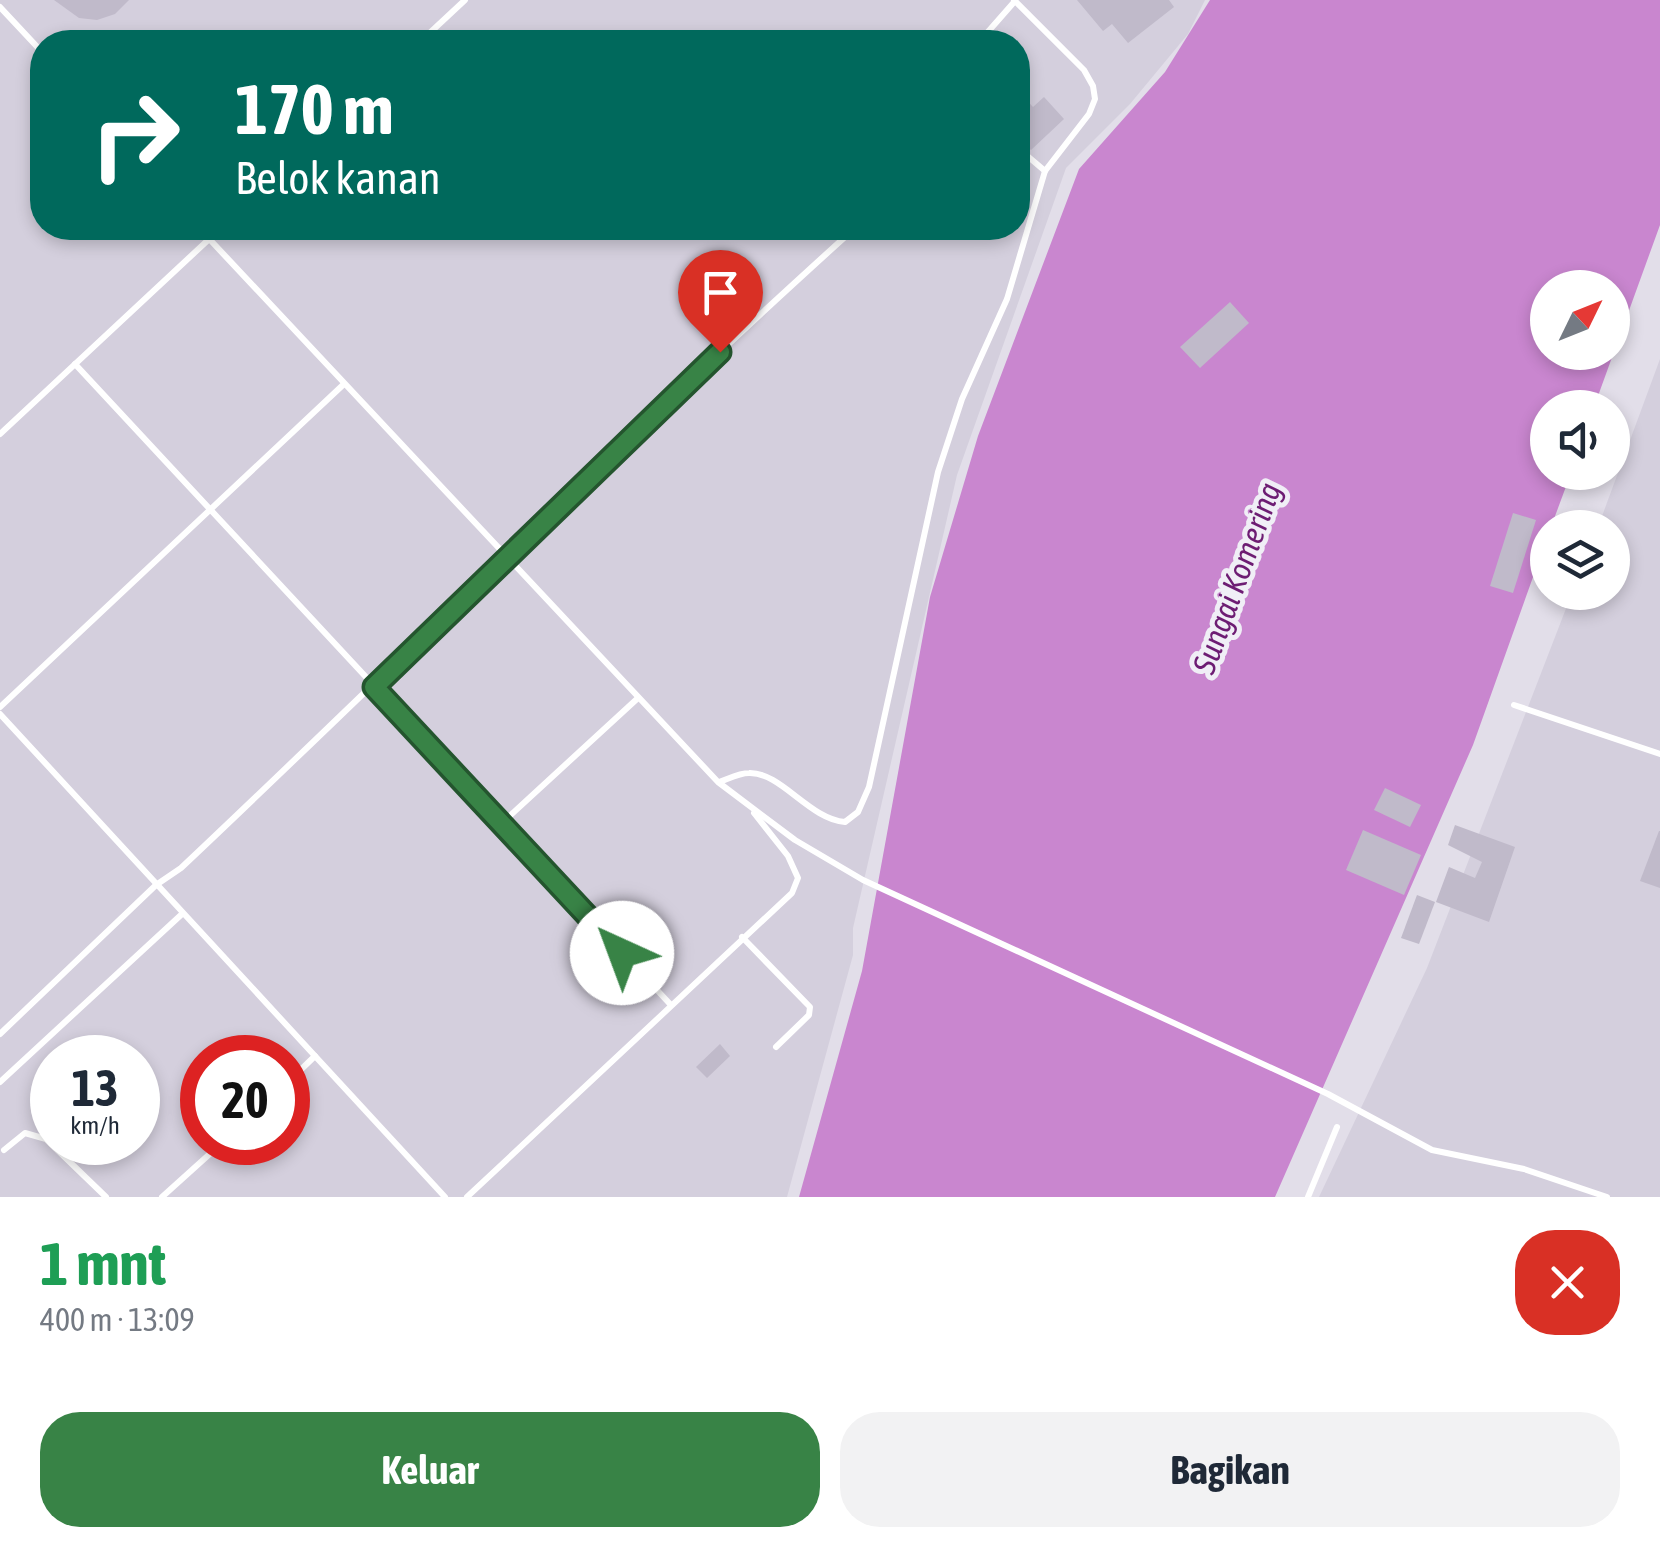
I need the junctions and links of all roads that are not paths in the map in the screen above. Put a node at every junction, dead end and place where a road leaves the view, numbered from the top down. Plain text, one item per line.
1 (466, 0) edge
2 (1014, 0) edge
3 (0, 7) edge
4 (433, 30) edge
5 (989, 30) edge
6 (30, 39) edge
7 (1030, 158) edge
8 (1045, 171) junction
9 (1030, 222) edge
10 (208, 240) edge
11 (210, 240) edge
12 (843, 240) edge
13 (1025, 240) edge
14 (75, 364) junction
15 (344, 384) junction
16 (0, 434) edge
17 (209, 511) junction
18 (504, 557) junction
19 (374, 687) junction
20 (638, 698) junction
21 (1514, 704) dead end
22 (0, 710) edge
23 (1660, 754) edge
24 (718, 782) junction
25 (748, 804) junction
26 (502, 823) junction
27 (156, 884) junction
28 (182, 914) junction
29 (742, 937) junction
30 (670, 1004) junction
31 (0, 1034) edge
32 (776, 1047) dead end
33 (315, 1056) junction
34 (310, 1061) edge
35 (0, 1082) edge
36 (1337, 1127) dead end
37 (4, 1150) dead end
38 (197, 1165) edge
39 (106, 1197) edge
40 (162, 1197) edge
41 (445, 1197) edge
42 (467, 1197) edge
43 (1308, 1197) edge
44 (1607, 1197) edge

1 - 4 lane
2 - 5 lane
2 - 8 lane
3 - 6 lane
7 - 8 lane
8 - 9 lane
10 - 14 lane
11 - 15 lane
12 - 18 lane
13 - 24 lane
14 - 16 lane
14 - 17 lane
15 - 17 lane
15 - 18 lane
17 - 19 lane
17 - 22 lane
18 - 19 lane
18 - 20 lane
19 - 26 lane
19 - 27 lane
20 - 24 lane
20 - 26 lane
21 - 23 lane
22 - 27 lane
24 - 25 lane
25 - 29 lane
25 - 44 lane
26 - 30 lane
27 - 28 lane
27 - 31 lane
28 - 33 lane
28 - 35 lane
29 - 30 lane
29 - 32 lane
30 - 42 lane
33 - 34 lane
33 - 41 lane
36 - 43 lane
37 - 39 lane
38 - 40 lane

